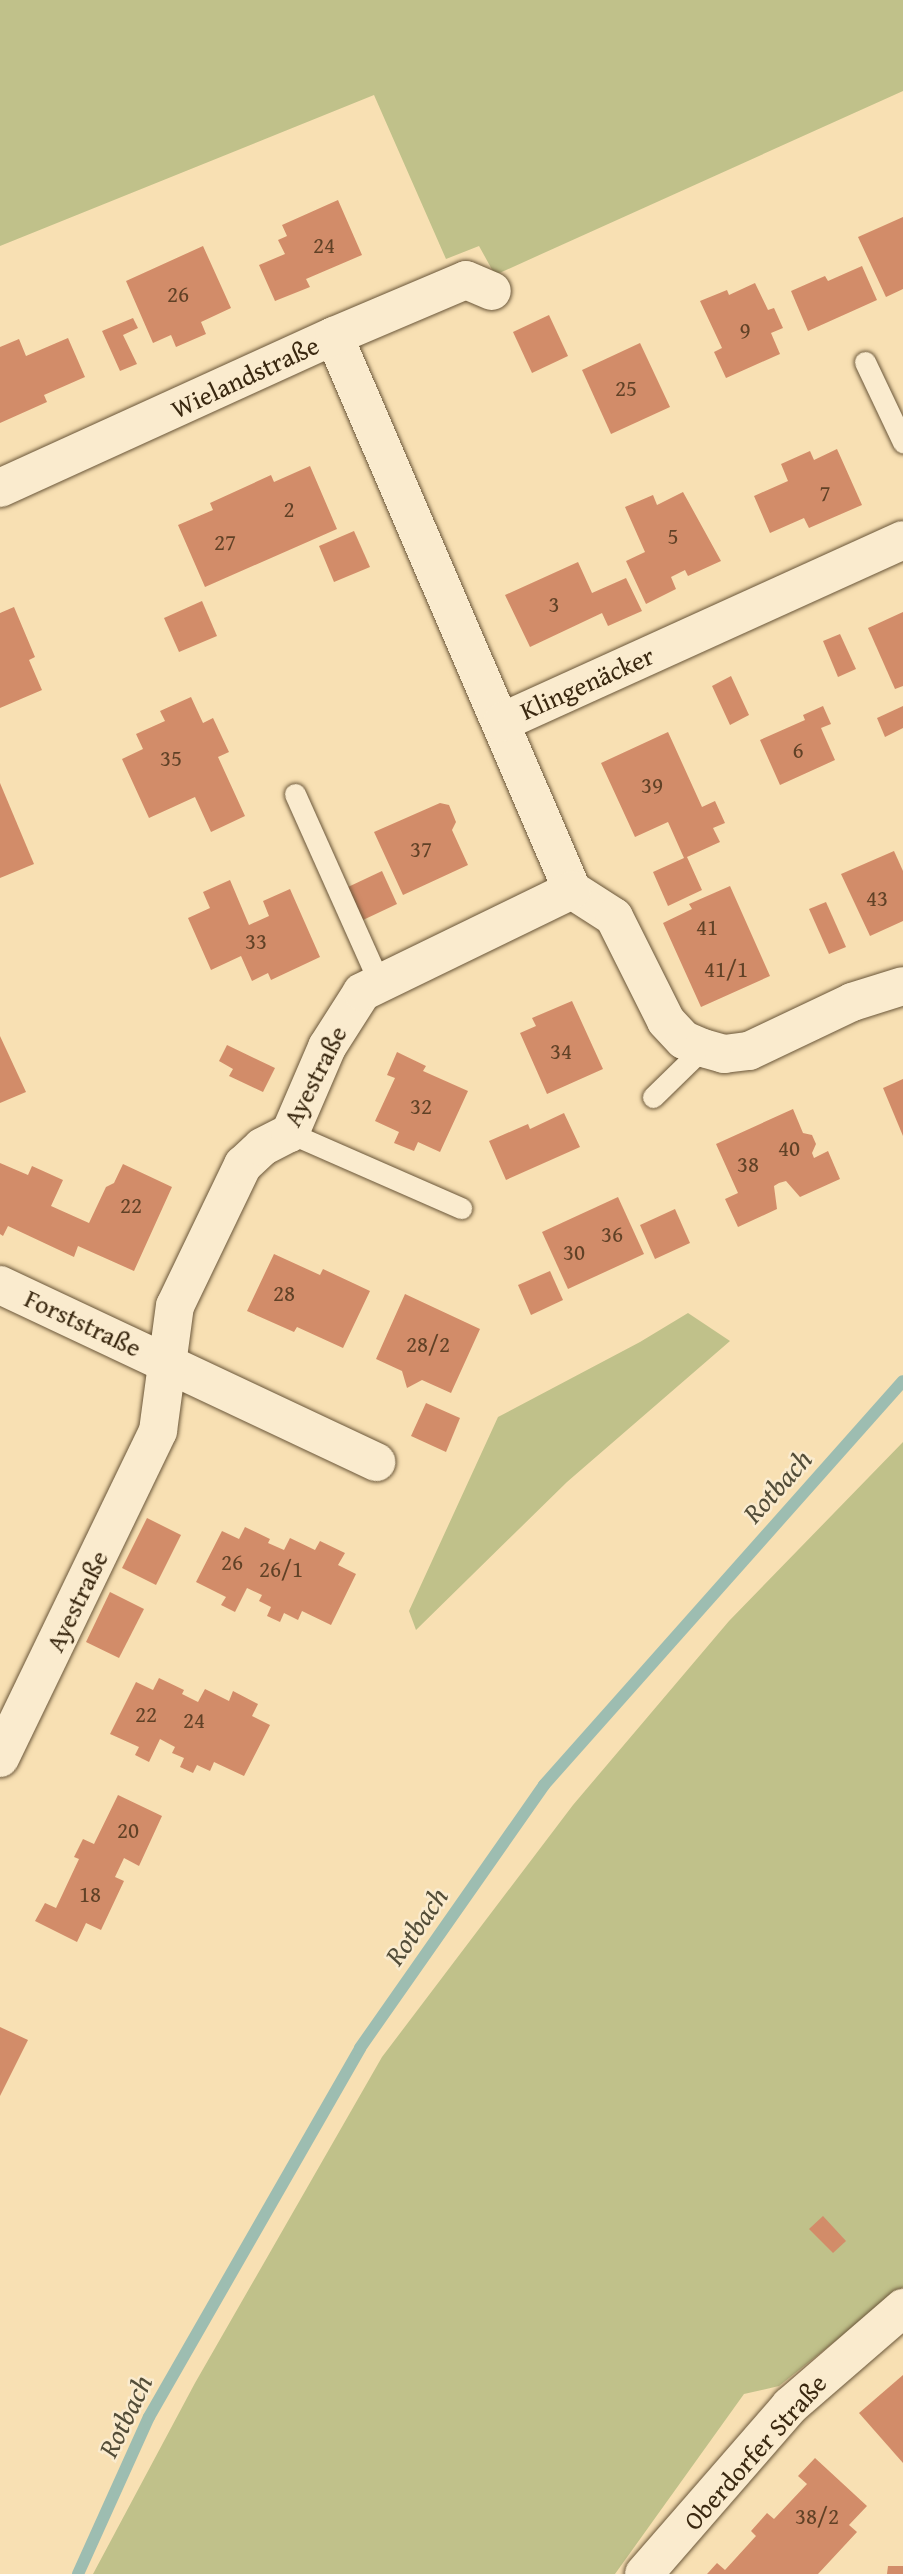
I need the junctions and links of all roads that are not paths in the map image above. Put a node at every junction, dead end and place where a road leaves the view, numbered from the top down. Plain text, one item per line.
1 (492, 291) dead end
2 (334, 336) junction
3 (865, 362) dead end
4 (903, 442) edge
5 (0, 488) edge
6 (903, 540) edge
7 (502, 722) junction
8 (295, 794) dead end
9 (572, 890) junction
10 (379, 982) junction
11 (903, 986) edge
12 (703, 1048) junction
13 (653, 1097) dead end
14 (289, 1133) junction
15 (461, 1208) dead end
16 (0, 1285) edge
17 (167, 1361) junction
18 (376, 1462) dead end
19 (0, 1758) edge
20 (903, 2308) edge
21 (644, 2574) edge

1 - 2 street, Wielandstraße
2 - 5 street, Wielandstraße
2 - 7 street, Klingenäcker
3 - 4 lane
6 - 7 street, Klingenäcker
7 - 9 street
8 - 10 lane
9 - 10 street, Ayestraße
9 - 12 street
10 - 14 street, Ayestraße
11 - 12 street
12 - 13 lane
14 - 15 lane
14 - 17 street, Ayestraße
16 - 17 street, Forststraße
17 - 18 street
17 - 19 street, Ayestraße
20 - 21 street, Oberdorfer Straße

